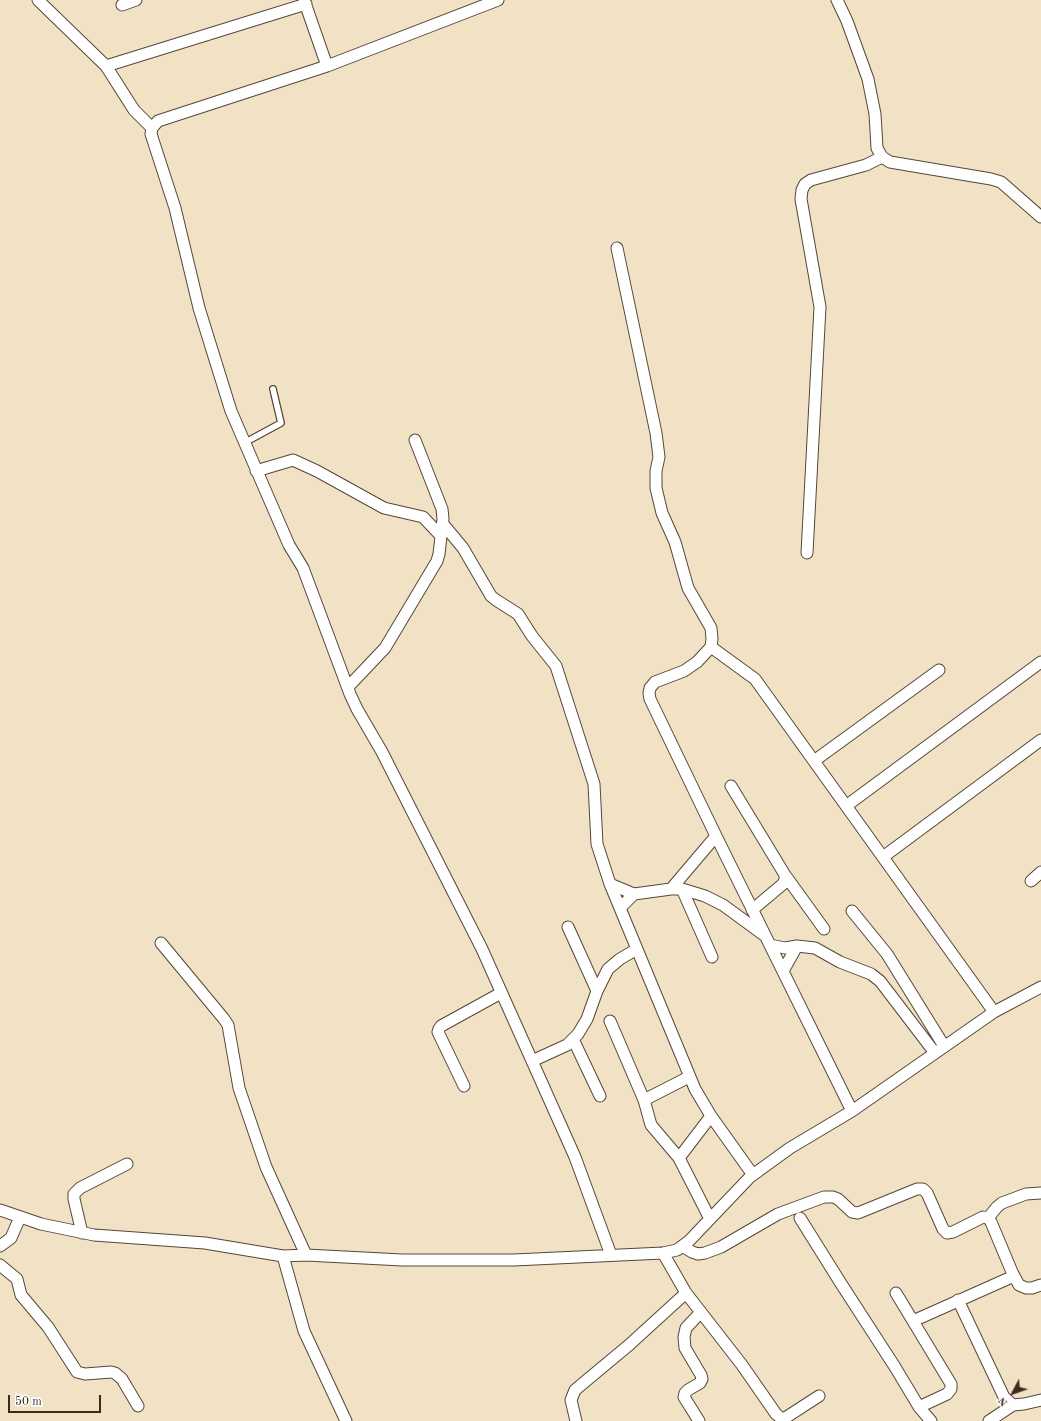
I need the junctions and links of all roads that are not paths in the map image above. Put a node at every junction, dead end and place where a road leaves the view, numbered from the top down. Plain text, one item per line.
1 (38, 0) edge
2 (136, 0) edge
3 (498, 0) edge
4 (837, 0) edge
5 (305, 2) edge
6 (122, 4) dead end
7 (106, 66) junction
8 (327, 66) junction
9 (152, 128) junction
10 (882, 157) junction
11 (1041, 216) edge
12 (617, 248) dead end
13 (273, 389) dead end
14 (415, 440) dead end
15 (244, 443) junction
16 (256, 471) junction
17 (443, 524) junction
18 (441, 536) junction
19 (807, 553) dead end
20 (711, 647) junction
21 (1041, 662) edge
22 (939, 670) dead end
23 (348, 687) junction
24 (1041, 740) edge
25 (814, 761) junction
26 (731, 786) dead end
27 (846, 806) junction
28 (716, 836) junction
29 (883, 857) junction
30 (1041, 872) edge
31 (785, 875) junction
32 (1031, 881) dead end
33 (610, 884) junction
34 (671, 889) junction
35 (682, 889) junction
36 (634, 894) junction
37 (620, 908) junction
38 (752, 910) junction
39 (852, 910) dead end
40 (568, 927) dead end
41 (824, 930) dead end
42 (767, 941) junction
43 (161, 943) dead end
44 (797, 946) junction
45 (637, 949) junction
46 (712, 957) dead end
47 (782, 971) junction
48 (1041, 987) edge
49 (597, 991) junction
50 (501, 993) junction
51 (994, 1012) junction
52 (610, 1021) dead end
53 (573, 1039) junction
54 (944, 1046) junction
55 (935, 1053) junction
56 (532, 1061) junction
57 (689, 1077) junction
58 (464, 1086) dead end
59 (600, 1096) dead end
60 (644, 1100) junction
61 (852, 1111) junction
62 (711, 1116) junction
63 (678, 1158) junction
64 (127, 1164) dead end
65 (753, 1175) junction
66 (1041, 1193) edge
67 (0, 1210) edge
68 (20, 1217) junction
69 (800, 1218) dead end
70 (988, 1218) junction
71 (710, 1219) junction
72 (82, 1233) junction
73 (0, 1246) edge
74 (682, 1246) junction
75 (663, 1253) junction
76 (306, 1254) junction
77 (611, 1255) junction
78 (283, 1256) junction
79 (0, 1265) edge
80 (1014, 1276) junction
81 (1041, 1285) edge
82 (686, 1293) junction
83 (896, 1293) dead end
84 (958, 1300) junction
85 (701, 1312) junction
86 (913, 1321) junction
87 (819, 1396) dead end
88 (1041, 1400) edge
89 (1013, 1405) junction
90 (138, 1406) dead end
91 (919, 1406) junction
92 (781, 1419) edge
93 (346, 1421) edge
94 (576, 1421) edge
95 (699, 1421) edge
96 (931, 1421) edge
97 (988, 1421) edge

1 - 7 street
2 - 6 street
3 - 8 street
4 - 10 street
5 - 7 street
5 - 8 street
7 - 9 street
8 - 9 street
9 - 15 street
10 - 11 street
10 - 19 street
12 - 20 street
13 - 15 lane
14 - 17 street
15 - 16 street
16 - 18 street
16 - 23 street
17 - 18 street
17 - 33 street
18 - 23 street
20 - 25 street
20 - 28 street
21 - 27 street
22 - 25 street
23 - 50 street
24 - 29 street
25 - 27 street
26 - 31 street
27 - 29 street
28 - 34 street
28 - 38 street
29 - 51 street
30 - 32 street
31 - 38 street
31 - 41 street
33 - 36 street
33 - 37 street
34 - 35 street
34 - 36 street
35 - 42 street
35 - 46 street
36 - 37 street
37 - 45 street
38 - 42 street
39 - 54 street
40 - 49 street
42 - 44 street
42 - 47 street
43 - 76 street
44 - 47 street
44 - 55 street
45 - 49 street
45 - 57 street
47 - 61 street
48 - 51 street
49 - 53 street
50 - 56 street
50 - 58 street
51 - 54 street
52 - 60 street
53 - 56 street
53 - 59 street
54 - 55 street
55 - 61 street
56 - 77 street
57 - 60 street
57 - 62 street
60 - 63 street
61 - 65 street
62 - 63 street
62 - 65 street
63 - 71 street
64 - 72 street
65 - 71 street
66 - 70 street
67 - 68 street
68 - 72 street
68 - 73 street
69 - 91 street
70 - 74 street
70 - 80 street
71 - 74 street
72 - 78 street
74 - 75 street
75 - 77 street
75 - 82 street
76 - 77 street
76 - 78 street
78 - 93 street
79 - 90 street
80 - 81 street
80 - 84 street
82 - 85 street
82 - 94 street
83 - 86 street
84 - 86 street
84 - 89 street
85 - 92 street
85 - 95 street
86 - 91 street
87 - 92 street
88 - 89 street
89 - 97 street
91 - 96 street

